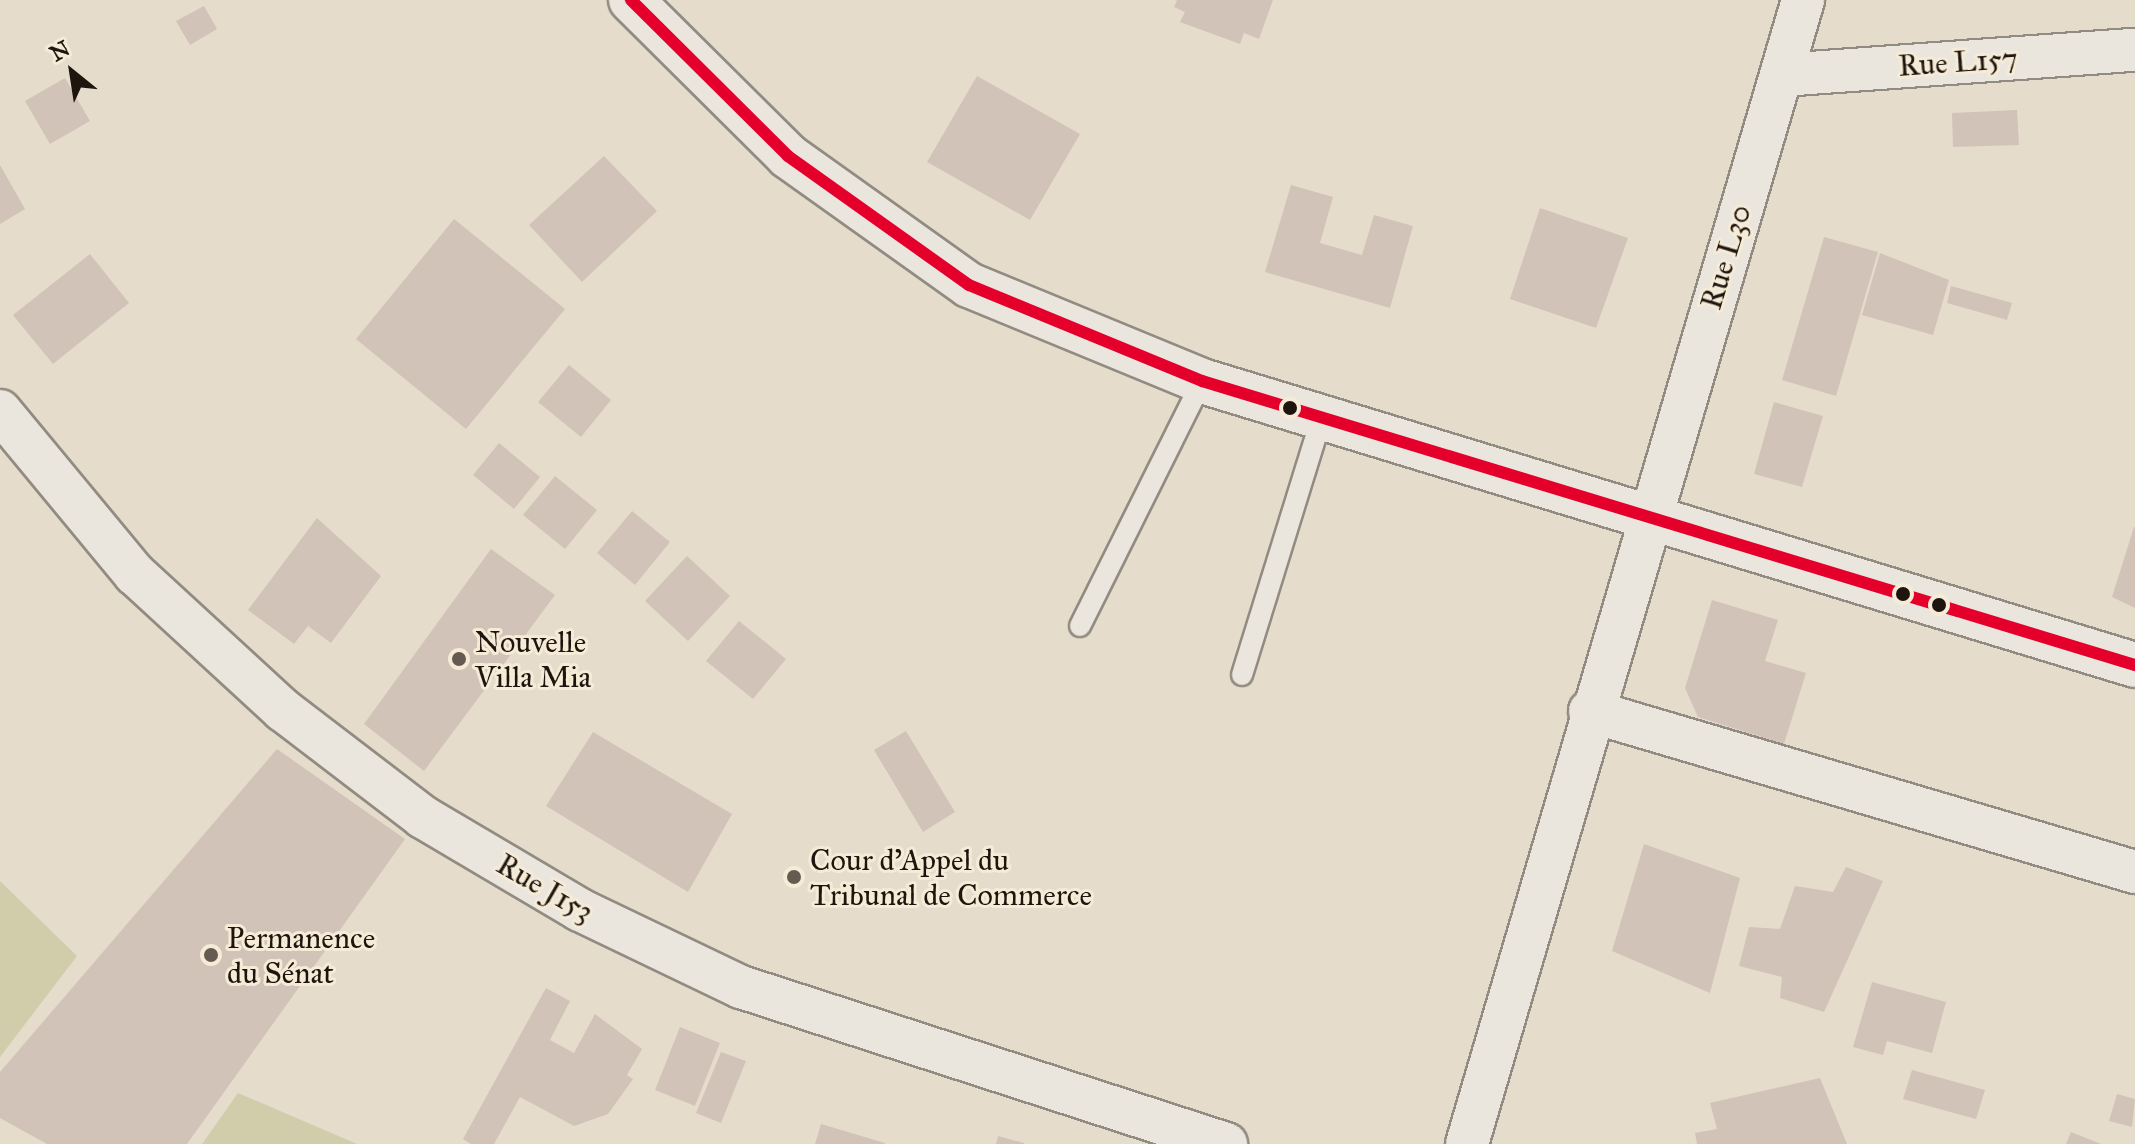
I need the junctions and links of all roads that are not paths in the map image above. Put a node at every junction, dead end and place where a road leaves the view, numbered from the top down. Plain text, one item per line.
1 (631, 0) edge
2 (1803, 0) edge
3 (2135, 50) edge
4 (1782, 75) junction
5 (1202, 381) junction
6 (0, 411) edge
7 (1322, 416) junction
8 (1648, 513) junction
9 (1080, 626) dead end
10 (2135, 665) edge
11 (1242, 675) dead end
12 (1590, 711) junction
13 (2135, 872) edge
14 (1226, 1144) edge
15 (1467, 1144) edge

1 - 5 street
2 - 4 street, Rue L30
3 - 4 street, Rue L157
4 - 8 street, Rue L30
5 - 7 street
5 - 9 lane
6 - 14 street, Rue J153
7 - 8 street
7 - 11 lane
8 - 10 street
8 - 12 street, Rue L30
12 - 13 street
12 - 15 street, Rue L30

